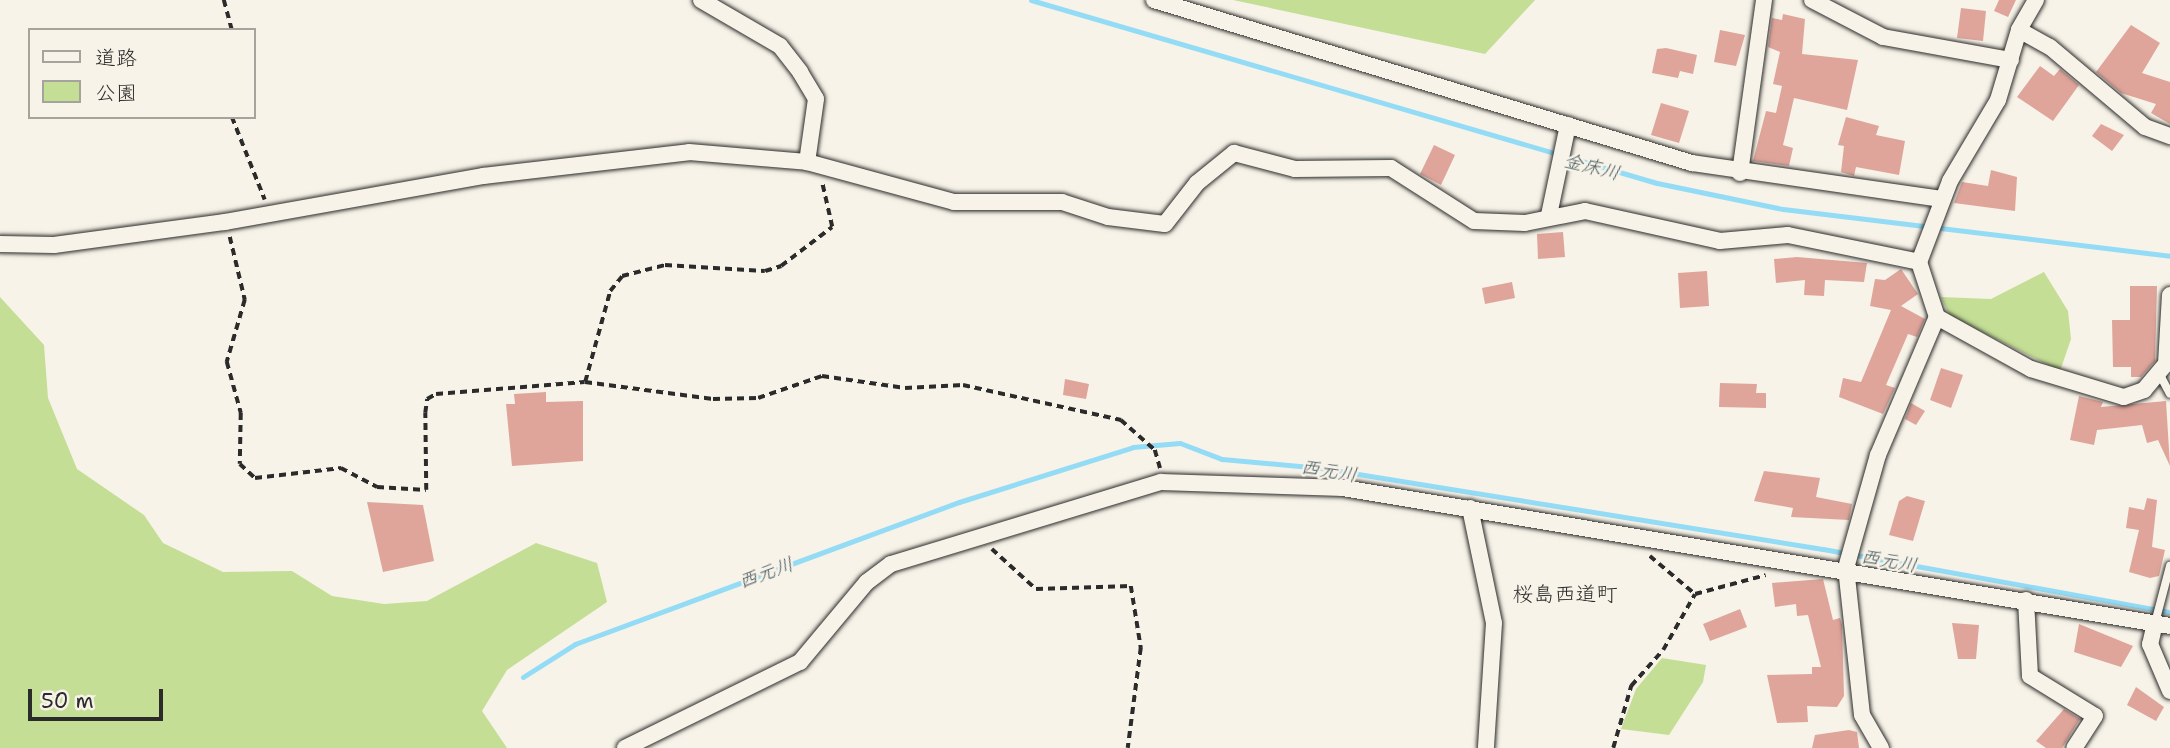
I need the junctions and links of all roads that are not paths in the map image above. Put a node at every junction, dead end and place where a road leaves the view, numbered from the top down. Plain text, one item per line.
1 (701, 0) edge
2 (1154, 0) edge
3 (1764, 0) edge
4 (1812, 0) edge
5 (2036, 0) edge
6 (2019, 30) junction
7 (2011, 60) junction
8 (1567, 132) junction
9 (2170, 136) edge
10 (812, 163) junction
11 (1740, 173) junction
12 (1942, 199) junction
13 (1549, 215) junction
14 (0, 244) edge
15 (1920, 257) junction
16 (2170, 295) edge
17 (1937, 317) junction
18 (2160, 375) junction
19 (2170, 394) edge
20 (1469, 508) junction
21 (2170, 566) edge
22 (1846, 568) junction
23 (2025, 600) junction
24 (2162, 624) edge
25 (2170, 691) edge
26 (625, 748) edge
27 (1486, 748) edge
28 (1881, 748) edge
29 (2074, 748) edge

1 - 10 street
2 - 8 street
3 - 11 street
4 - 7 street
5 - 6 street
6 - 7 street
6 - 9 street
7 - 12 street
8 - 11 street
8 - 13 street
10 - 13 street
10 - 14 street
11 - 12 street
12 - 15 street
13 - 15 street
15 - 17 street
16 - 18 street
17 - 18 street
17 - 22 street
18 - 19 lane
20 - 22 street
20 - 26 street
20 - 27 street
21 - 24 lane
22 - 23 street
22 - 28 street
23 - 24 street
23 - 29 street
24 - 25 street

